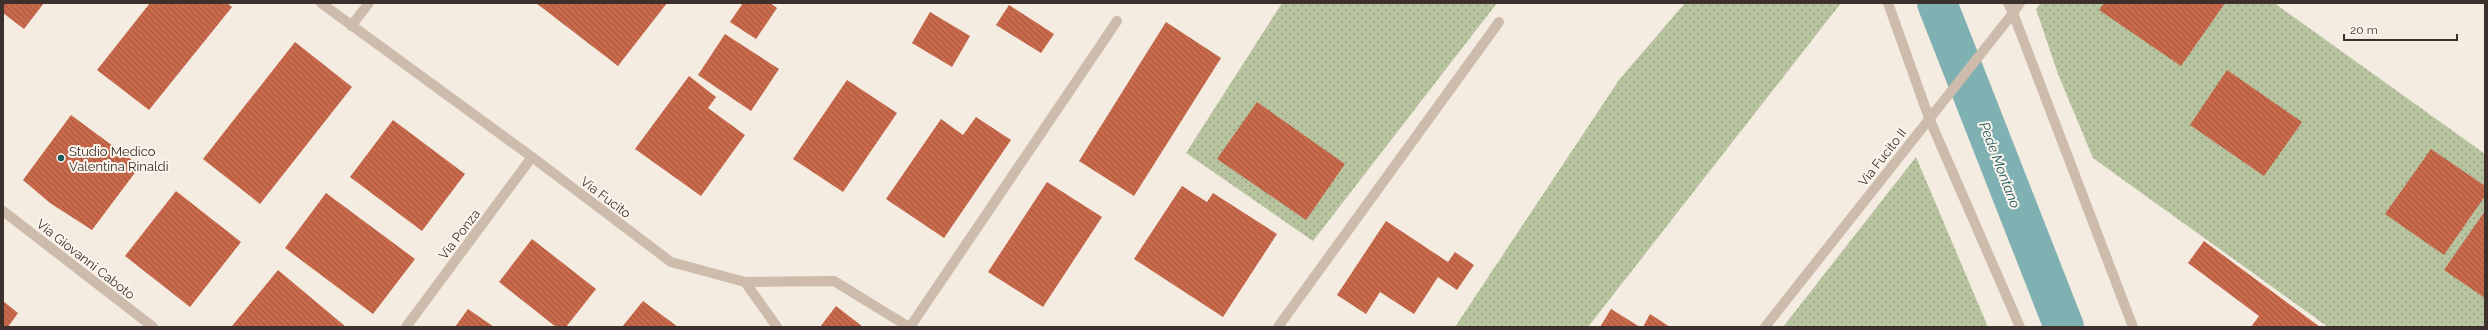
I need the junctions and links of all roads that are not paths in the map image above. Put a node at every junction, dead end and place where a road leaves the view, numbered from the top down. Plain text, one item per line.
1 (321, 3) edge
2 (369, 3) edge
3 (1888, 3) edge
4 (2008, 3) edge
5 (2020, 3) edge
6 (2013, 13) junction
7 (1117, 21) dead end
8 (1499, 22) dead end
9 (351, 26) junction
10 (1929, 118) junction
11 (532, 157) junction
12 (3, 211) edge
13 (745, 282) junction
14 (153, 327) edge
15 (406, 327) edge
16 (776, 327) edge
17 (910, 327) edge
18 (1278, 327) edge
19 (1765, 327) edge
20 (2020, 327) edge
21 (2133, 327) edge

1 - 9 street, Via Fucito
2 - 9 street
3 - 10 street
4 - 6 street
5 - 6 street, Via Fucito II
6 - 10 street, Via Fucito II
6 - 21 street
7 - 17 street
8 - 18 street
9 - 11 street, Via Fucito
10 - 19 street, Via Fucito II
10 - 20 street
11 - 13 street, Via Fucito
11 - 15 street, Via Ponza
12 - 14 street, Via Giovanni Caboto
13 - 16 street
13 - 17 street, Via Fucito

